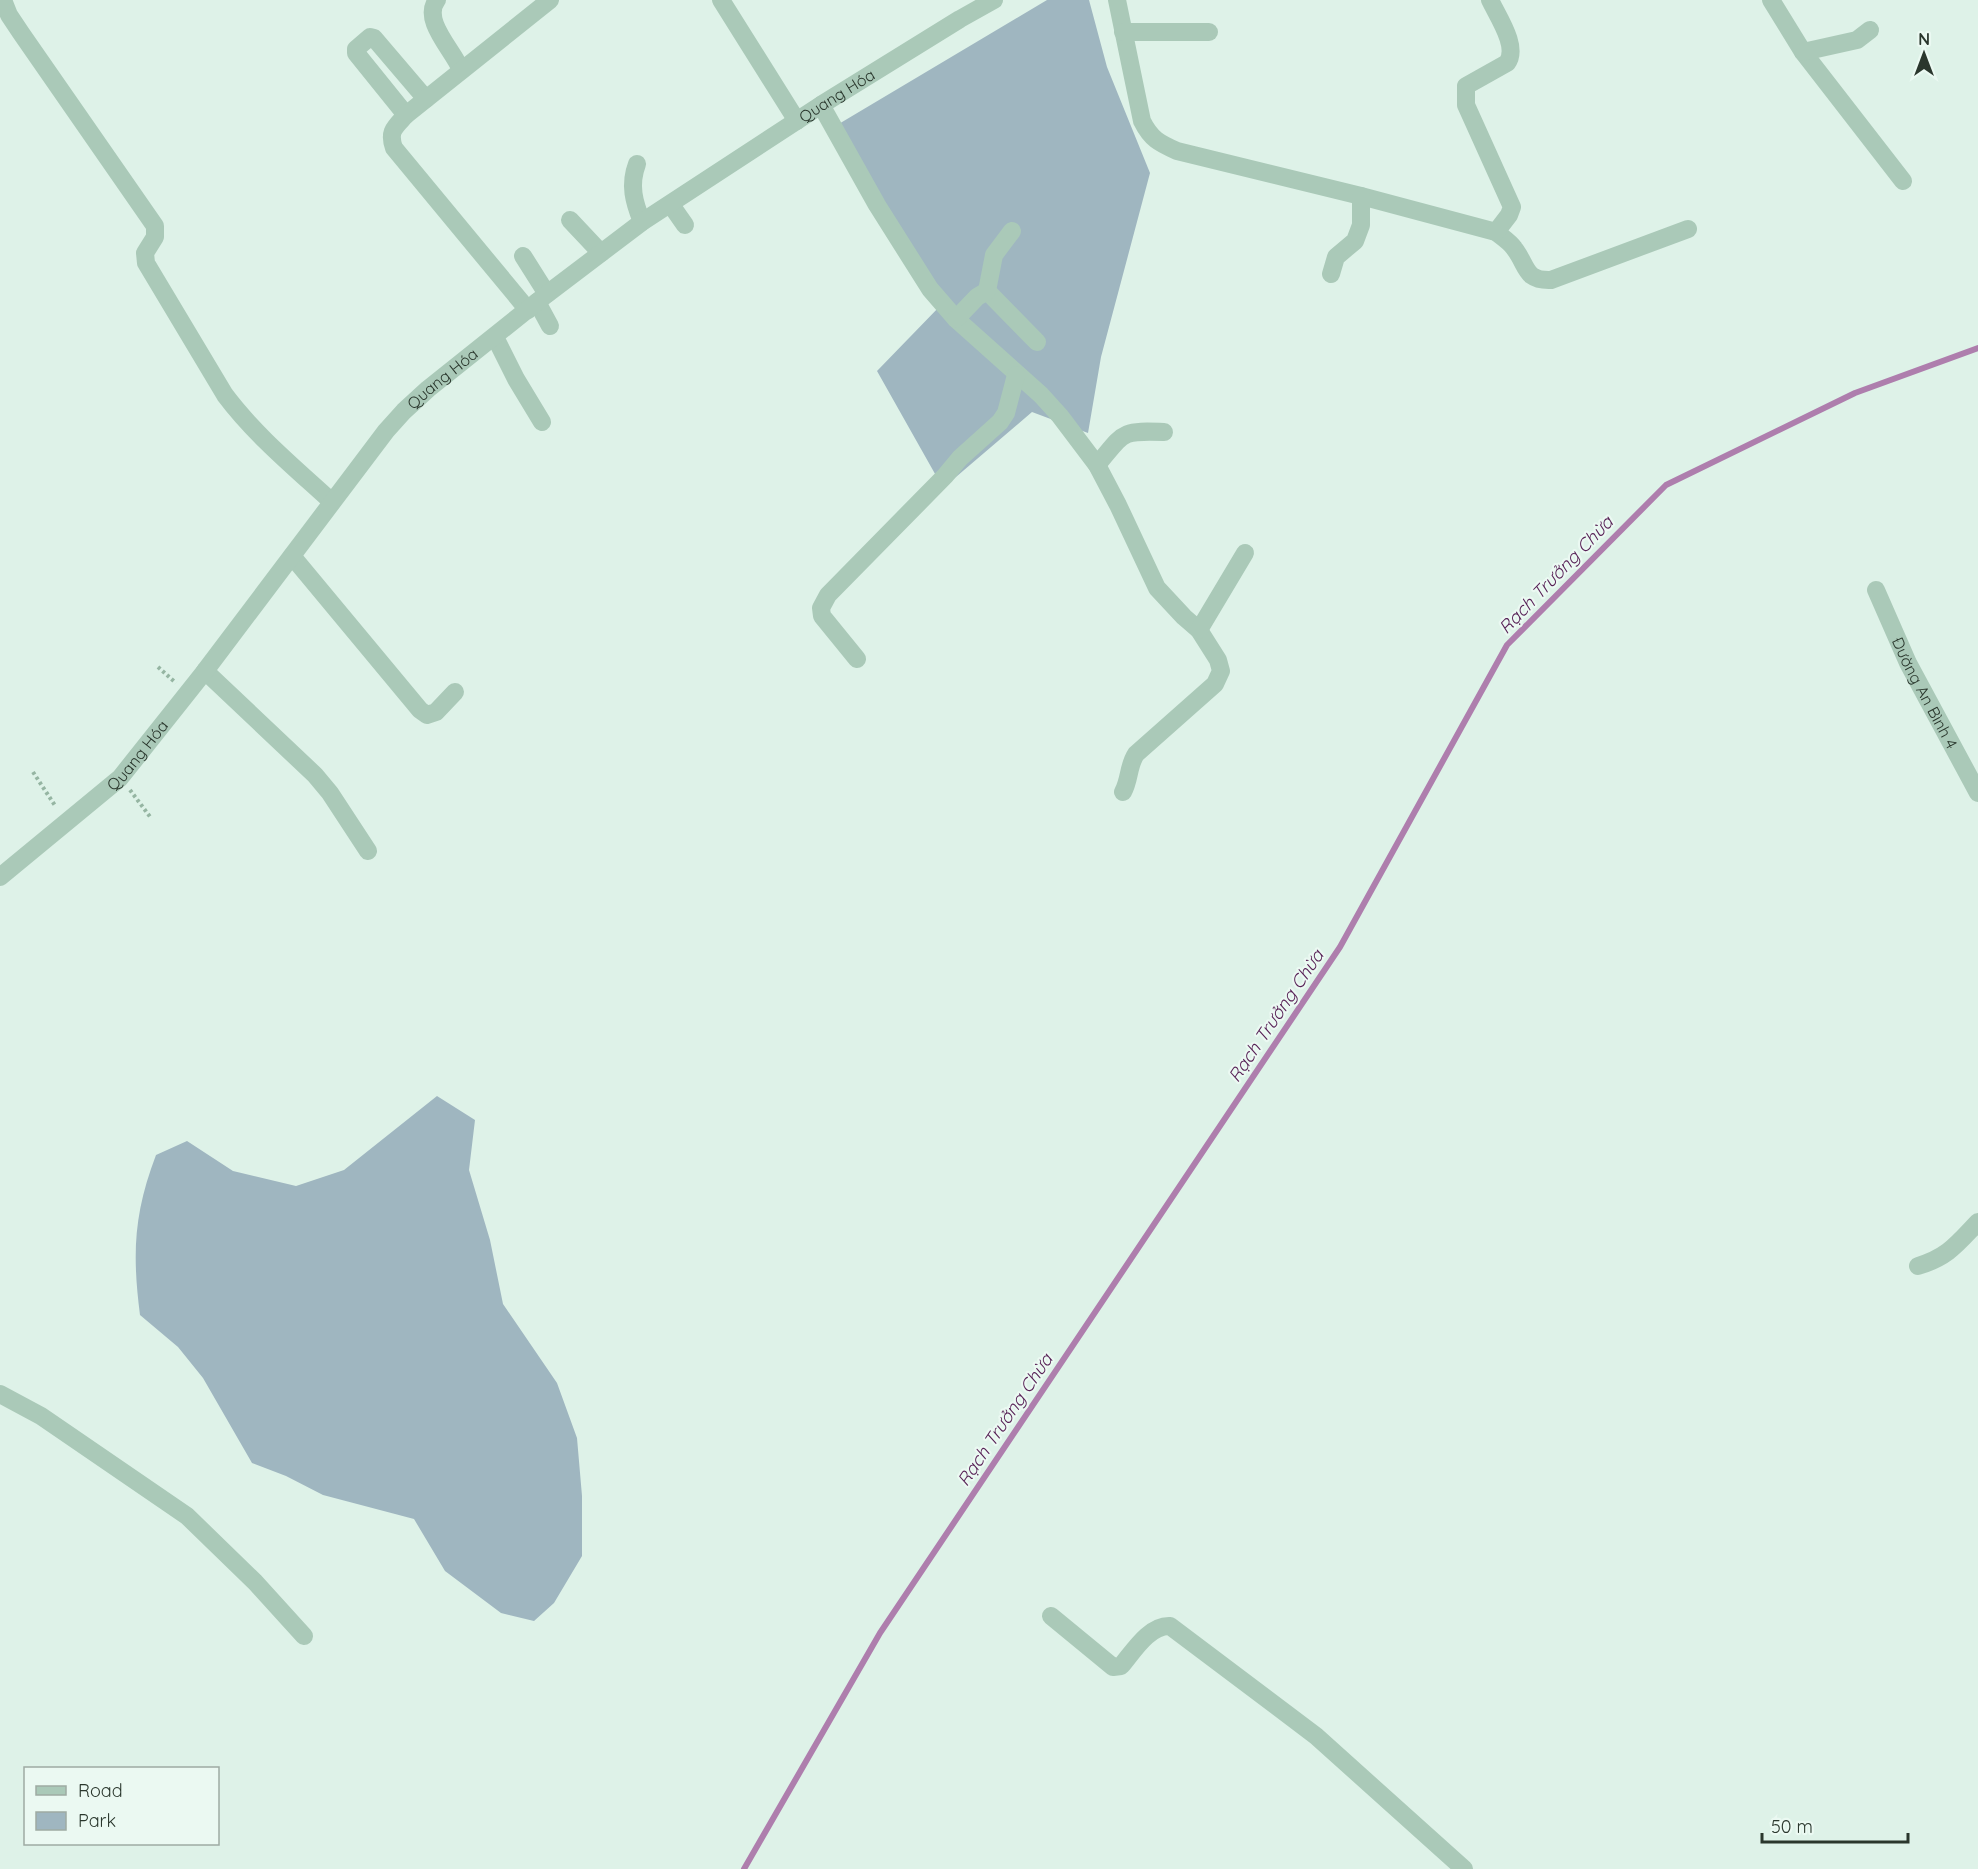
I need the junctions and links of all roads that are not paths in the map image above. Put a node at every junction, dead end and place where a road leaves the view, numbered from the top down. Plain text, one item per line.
1 (3, 0) edge
2 (437, 0) edge
3 (721, 0) edge
4 (994, 0) edge
5 (1117, 0) edge
6 (1490, 0) edge
7 (1771, 0) edge
8 (539, 3) edge
9 (1870, 30) dead end
10 (1209, 32) dead end
11 (1124, 33) junction
12 (1803, 52) junction
13 (461, 70) junction
14 (426, 99) junction
15 (821, 105) junction
16 (406, 115) junction
17 (797, 121) junction
18 (637, 164) dead end
19 (1903, 182) dead end
20 (1362, 196) junction
21 (670, 206) junction
22 (570, 220) dead end
23 (642, 222) junction
24 (685, 225) dead end
25 (1688, 229) dead end
26 (1012, 231) dead end
27 (1496, 232) junction
28 (601, 253) junction
29 (523, 256) dead end
30 (1331, 274) dead end
31 (987, 291) junction
32 (537, 302) junction
33 (956, 319) junction
34 (550, 326) dead end
35 (495, 337) junction
36 (1037, 342) dead end
37 (1016, 375) junction
38 (542, 422) dead end
39 (1164, 432) dead end
40 (1096, 465) junction
41 (332, 502) junction
42 (1245, 553) dead end
43 (292, 556) junction
44 (1876, 590) dead end
45 (1199, 630) junction
46 (857, 659) dead end
47 (205, 671) junction
48 (455, 692) dead end
49 (1123, 792) dead end
50 (1978, 793) edge
51 (368, 851) dead end
52 (2, 872) edge
53 (1978, 1222) edge
54 (1918, 1266) dead end
55 (0, 1394) edge
56 (1051, 1616) dead end
57 (304, 1636) dead end
58 (1464, 1869) edge

1 - 41 street
2 - 13 street
3 - 17 street
4 - 15 street, Quang Hóa
5 - 11 street
6 - 27 street
7 - 12 street
8 - 13 street
9 - 12 street
10 - 11 street
11 - 20 street
12 - 19 street
13 - 14 street
14 - 16 street
14 - 16 street
15 - 17 street, Quang Hóa
15 - 33 street
16 - 32 street
17 - 21 street, Quang Hóa
18 - 23 street
20 - 27 street
20 - 30 street
21 - 23 street, Quang Hóa
21 - 24 street
22 - 28 street
23 - 28 street, Quang Hóa
25 - 27 street
26 - 31 street
28 - 32 street, Quang Hóa
29 - 32 street
31 - 33 street
31 - 36 street
32 - 34 street
32 - 35 street, Quang Hóa
33 - 37 street
35 - 38 street
35 - 41 street, Quang Hóa
37 - 40 street
37 - 46 street
39 - 40 street
40 - 45 street
41 - 43 street, Quang Hóa
42 - 45 street
43 - 47 street, Quang Hóa
43 - 48 street
44 - 50 street, Đường An Bình 4
45 - 49 street
47 - 51 street
47 - 52 street, Quang Hóa
53 - 54 street
55 - 57 street
56 - 58 street

